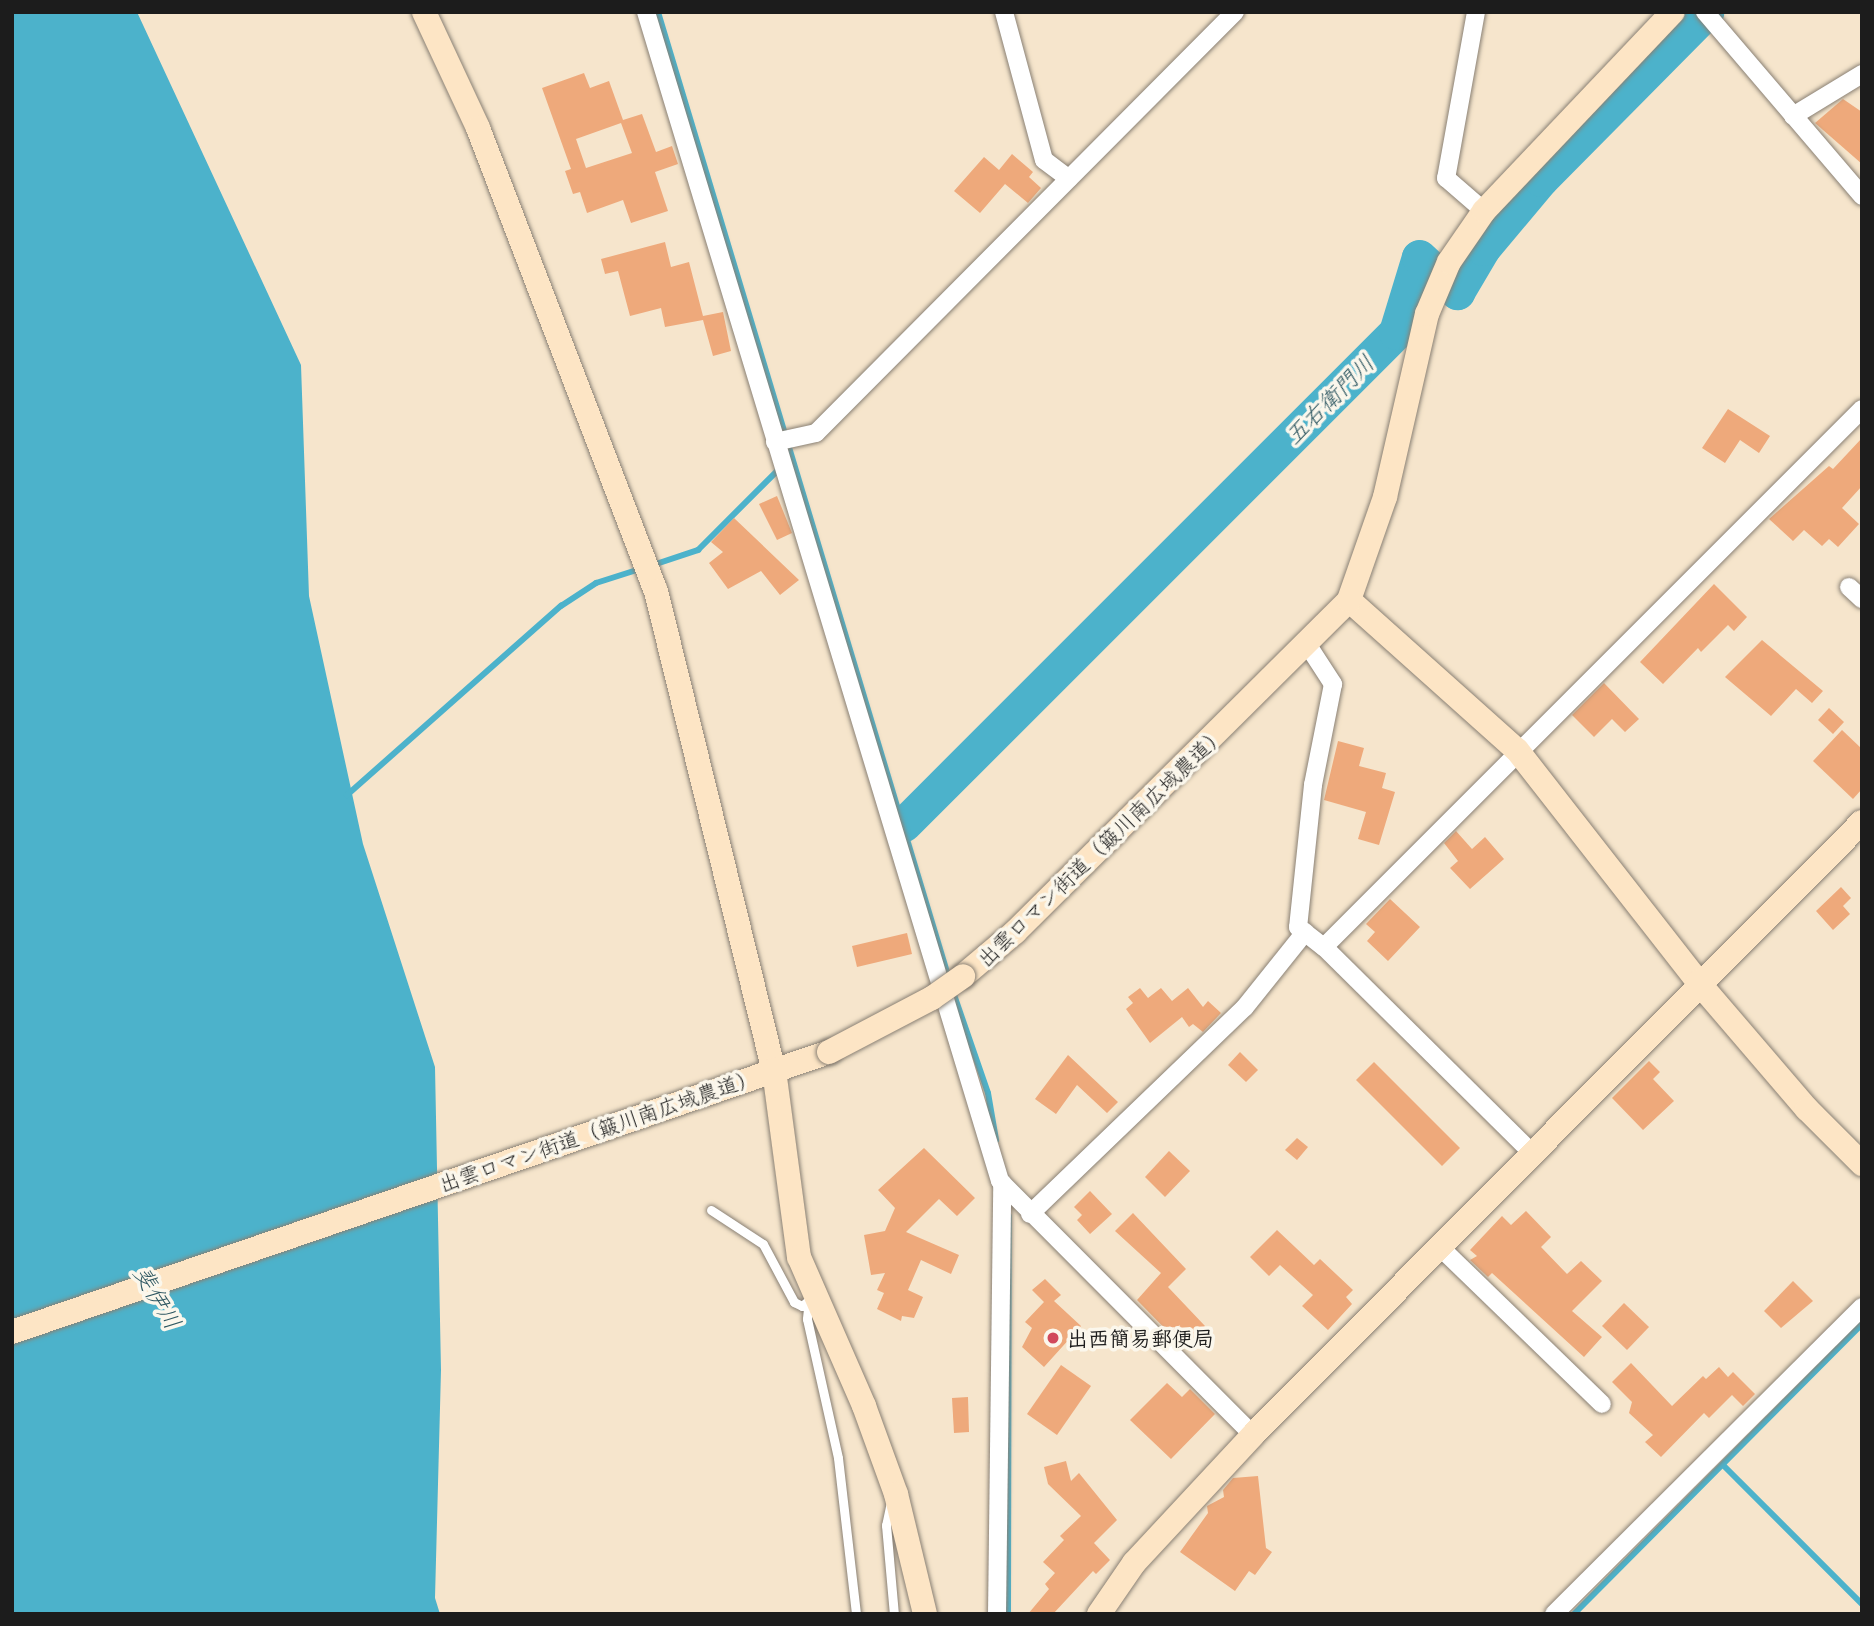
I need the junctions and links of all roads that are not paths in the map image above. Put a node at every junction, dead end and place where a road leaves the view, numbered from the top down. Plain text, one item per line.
1 (424, 12) edge
2 (646, 12) edge
3 (1004, 12) edge
4 (1235, 12) edge
5 (1476, 12) edge
6 (1673, 12) edge
7 (1705, 12) edge
8 (1862, 74) edge
9 (1793, 117) junction
10 (1069, 179) junction
11 (1862, 196) edge
12 (1484, 211) junction
13 (1862, 409) edge
14 (775, 442) junction
15 (1349, 600) junction
16 (1307, 644) junction
17 (1517, 750) junction
18 (1862, 822) edge
19 (1305, 932) junction
20 (1324, 947) junction
21 (1698, 982) junction
22 (774, 1070) junction
23 (1534, 1155) junction
24 (1862, 1164) edge
25 (1002, 1183) junction
26 (711, 1210) dead end
27 (1030, 1214) junction
28 (1441, 1248) junction
29 (809, 1295) junction
30 (1862, 1307) edge
31 (12, 1332) edge
32 (1602, 1404) dead end
33 (1254, 1435) junction
34 (896, 1494) junction
35 (856, 1614) edge
36 (894, 1614) edge
37 (925, 1614) edge
38 (997, 1614) edge
39 (1099, 1614) edge
40 (1554, 1614) edge

1 - 22 street
2 - 14 street
3 - 10 street
4 - 10 street
5 - 12 street
6 - 12 street, 出雲ロマン街道（簸川南広域農道）
7 - 9 street
8 - 9 street
9 - 11 street
10 - 14 street
12 - 15 street, 出雲ロマン街道（簸川南広域農道）
13 - 17 street
14 - 25 street
15 - 16 street, 出雲ロマン街道（簸川南広域農道）
15 - 17 street
16 - 19 street
16 - 22 street, 出雲ロマン街道（簸川南広域農道）, bridge
17 - 20 street
17 - 21 street
18 - 21 street
19 - 20 street
19 - 27 street
20 - 23 street
21 - 23 street
21 - 24 street
22 - 29 street
22 - 31 street, 出雲ロマン街道（簸川南広域農道）
23 - 28 street
25 - 27 street
25 - 38 street
26 - 29 lane
27 - 33 street
28 - 32 street
28 - 33 street
29 - 34 street
29 - 35 lane
30 - 40 street
33 - 39 street
34 - 36 lane
34 - 37 street

